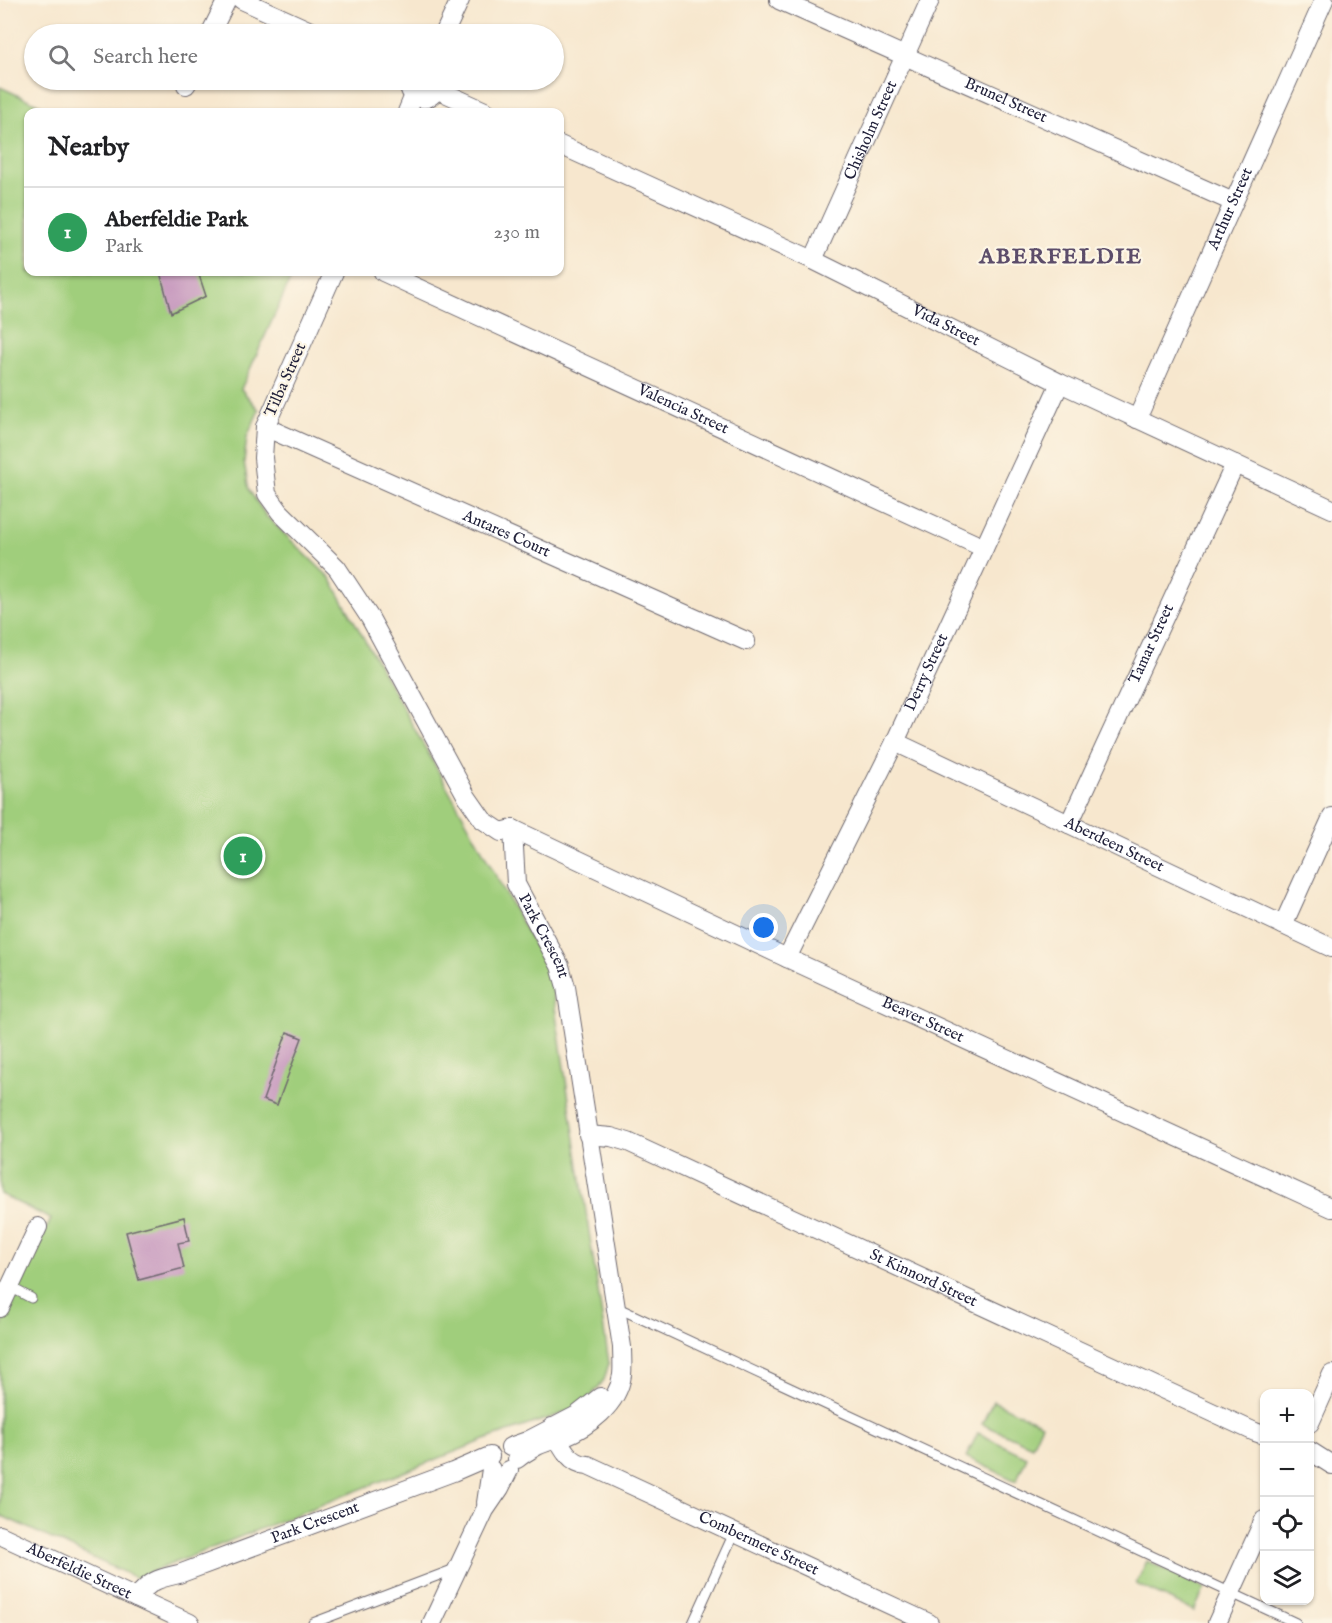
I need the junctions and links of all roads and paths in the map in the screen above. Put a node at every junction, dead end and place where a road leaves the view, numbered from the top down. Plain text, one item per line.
1 (227, 0) edge
2 (242, 0) edge
3 (460, 0) edge
4 (779, 0) edge
5 (930, 0) edge
6 (1324, 0) edge
7 (215, 24) edge
8 (295, 24) edge
9 (449, 24) edge
10 (906, 56) junction
11 (411, 90) edge
12 (413, 90) edge
13 (433, 90) edge
14 (448, 90) edge
15 (408, 108) edge
16 (480, 108) edge
17 (564, 147) edge
18 (1233, 202) junction
19 (813, 260) junction
20 (332, 276) edge
21 (392, 276) edge
22 (1060, 383) junction
23 (1137, 419) junction
24 (265, 427) junction
25 (1235, 464) junction
26 (1332, 509) edge
27 (984, 548) junction
28 (746, 641) dead end
29 (895, 742) junction
30 (1332, 818) edge
31 (1069, 824) junction
32 (513, 829) junction
33 (1283, 925) junction
34 (1332, 948) edge
35 (787, 958) junction
36 (588, 1135) junction
37 (1332, 1208) edge
38 (38, 1227) dead end
39 (10, 1287) junction
40 (31, 1298) dead end
41 (616, 1307) junction
42 (0, 1308) edge
43 (1332, 1374) edge
44 (1314, 1414) edge
45 (561, 1430) junction
46 (1260, 1436) edge
47 (1314, 1454) edge
48 (501, 1461) junction
49 (1314, 1465) edge
50 (1332, 1466) edge
51 (1332, 1471) edge
52 (1260, 1529) edge
53 (734, 1533) junction
54 (0, 1535) edge
55 (457, 1569) junction
56 (179, 1574) junction
57 (1231, 1592) junction
58 (136, 1598) junction
59 (154, 1606) junction
60 (190, 1623) edge
61 (313, 1623) edge
62 (432, 1623) edge
63 (693, 1623) edge
64 (929, 1623) edge
65 (1217, 1623) edge
66 (1296, 1623) edge

1 - 7 street
2 - 8 street
3 - 9 street
4 - 10 street, Brunel Street
5 - 10 street, Chisholm Street
6 - 18 street, Arthur Street
10 - 18 street, Brunel Street
10 - 19 street, Chisholm Street
11 - 15 street
12 - 13 street
14 - 16 street
17 - 19 street, Vida Street
18 - 23 street, Arthur Street
19 - 22 street, Vida Street
20 - 24 street, Tilba Street
21 - 27 street, Valencia Street
22 - 23 street, Vida Street
22 - 27 street, Derry Street
23 - 25 street, Vida Street
24 - 28 street, Antares Court
24 - 32 street, Tilba Street
25 - 26 street, Vida Street
25 - 31 street, Tamar Street
27 - 29 street, Derry Street
29 - 31 street, Aberdeen Street
29 - 35 street, Derry Street
30 - 33 street
31 - 33 street, Aberdeen Street
32 - 35 street, Beaver Street
32 - 36 street, Park Crescent
33 - 34 street, Aberdeen Street
35 - 37 street, Beaver Street
36 - 41 street, Park Crescent
36 - 46 street, St Kinnord Street
38 - 39 street
39 - 40 lane
39 - 42 street
41 - 45 street, Park Crescent
41 - 57 lane
43 - 44 street
45 - 48 street, Park Crescent
45 - 53 street, Combermere Street
47 - 50 street
48 - 55 street
48 - 56 street, Park Crescent
49 - 51 street
52 - 57 street
53 - 63 lane
53 - 64 street, Combermere Street
54 - 58 street, Aberfeldie Street
55 - 61 lane
55 - 62 street
56 - 58 street, Park Crescent
56 - 59 street, Park Crescent
57 - 65 street
57 - 66 lane
58 - 59 street, Aberfeldie Street
59 - 60 street, Aberfeldie Street

